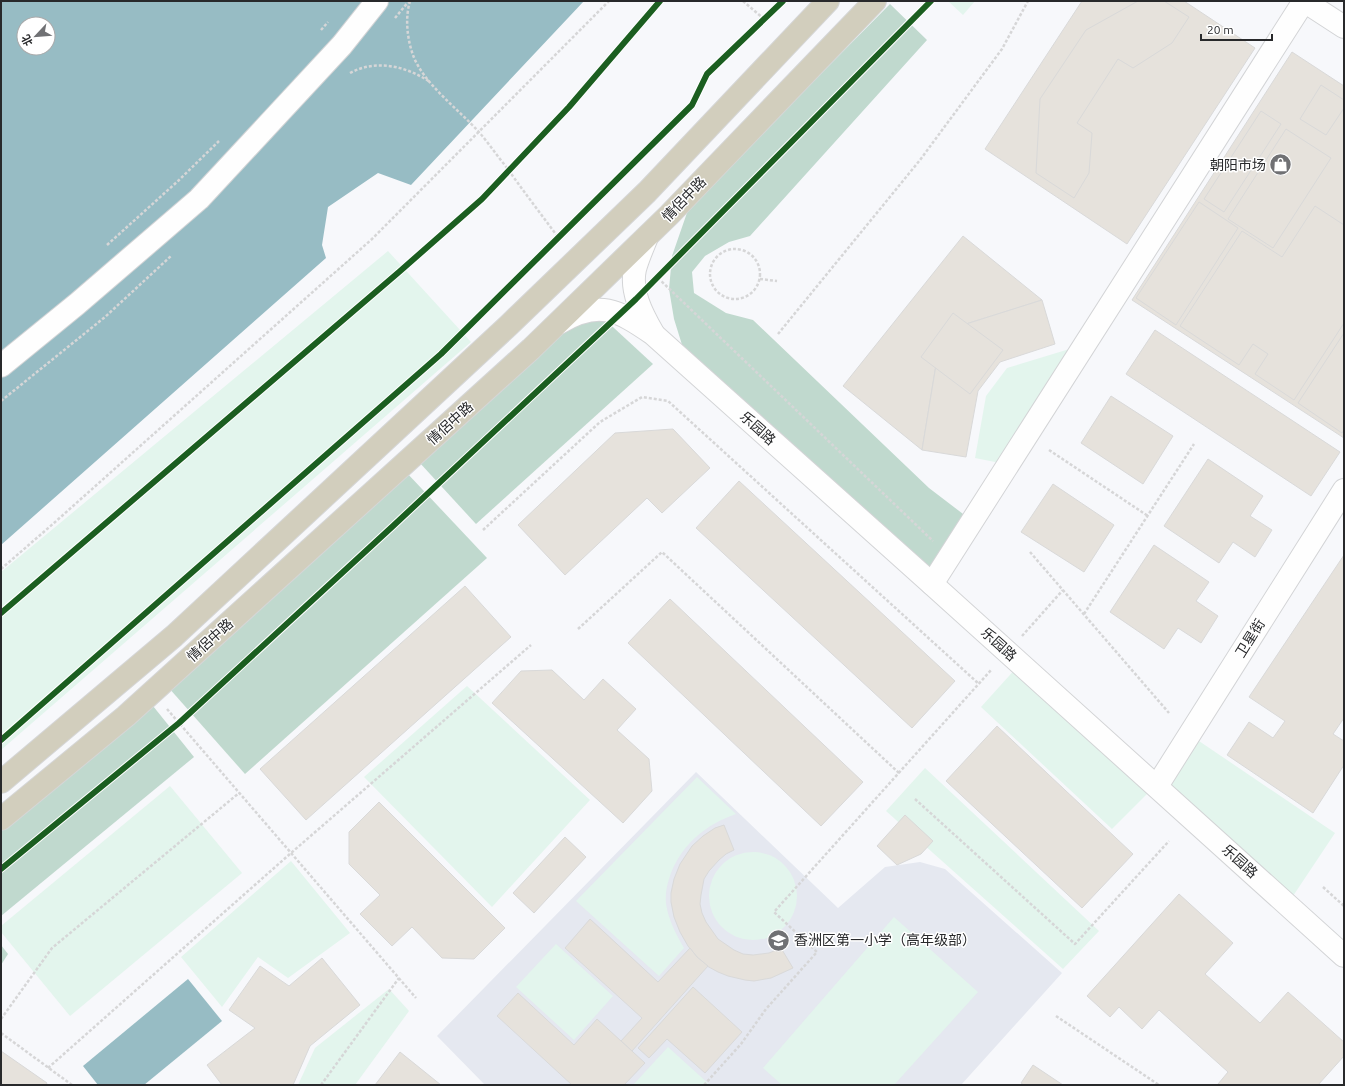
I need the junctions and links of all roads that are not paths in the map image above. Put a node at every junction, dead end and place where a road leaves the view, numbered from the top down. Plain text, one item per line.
1 (377, 1) edge
2 (828, 1) edge
3 (875, 1) edge
4 (1304, 1) edge
5 (1344, 27) edge
6 (647, 237) junction
7 (555, 326) junction
8 (654, 334) junction
9 (1, 366) edge
10 (1344, 490) edge
11 (932, 584) junction
12 (1, 782) edge
13 (1157, 786) junction
14 (1, 819) edge
15 (1344, 956) edge

1 - 9 street
2 - 12 highway, 情侶中路
3 - 6 highway, 情侶中路
4 - 5 street
4 - 11 street
6 - 7 highway, 情侶中路
6 - 8 street
7 - 8 street
7 - 14 highway, 情侶中路
8 - 11 street, 乐园路
10 - 13 street, 卫星街
11 - 13 street, 乐园路
13 - 15 street, 乐园路

